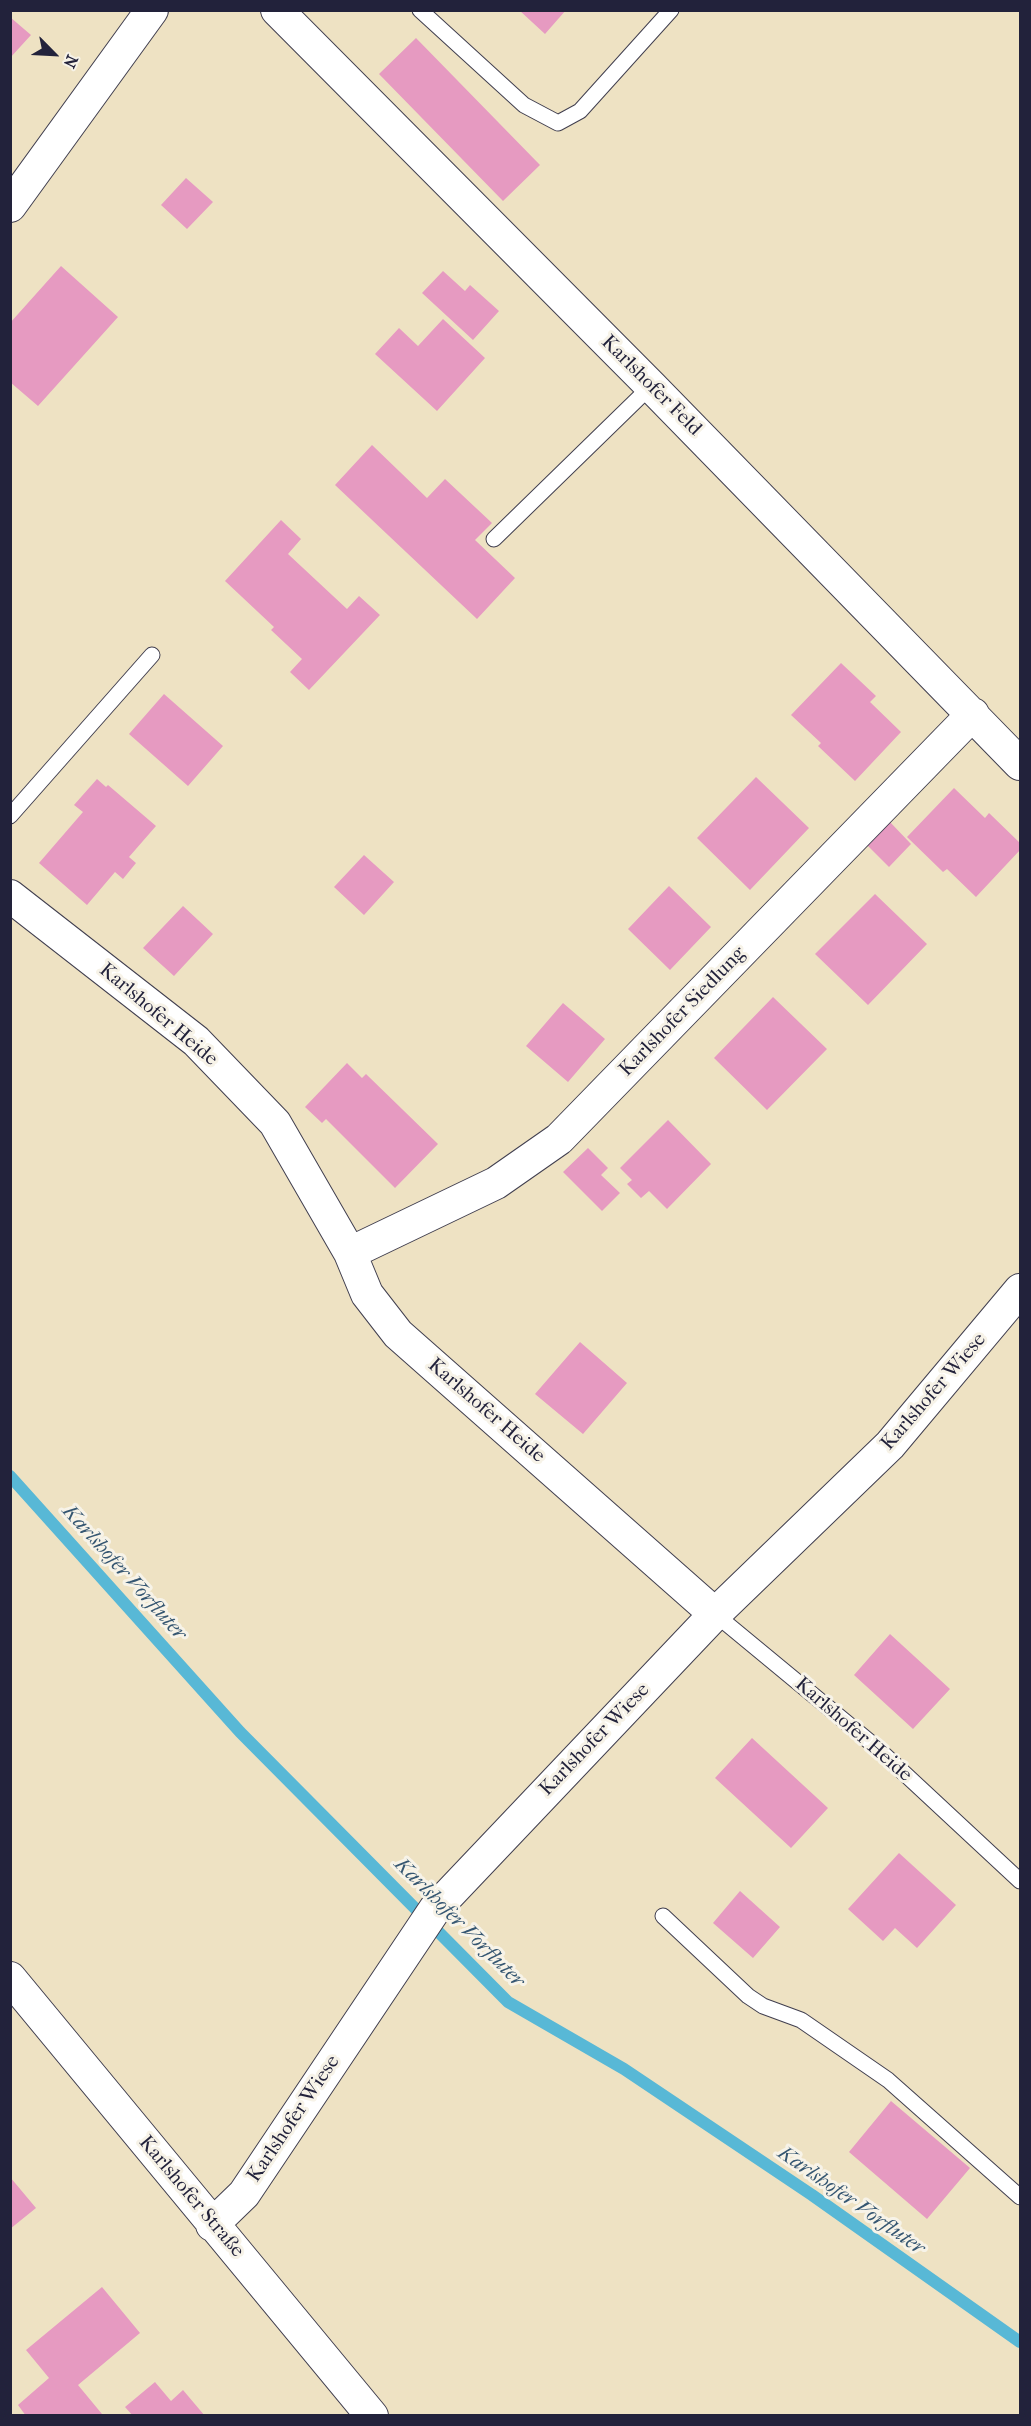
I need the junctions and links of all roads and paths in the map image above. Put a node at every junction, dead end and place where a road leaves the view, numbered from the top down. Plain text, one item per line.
1 (152, 10) edge
2 (277, 10) edge
3 (420, 10) edge
4 (671, 10) edge
5 (10, 206) edge
6 (651, 386) junction
7 (494, 539) dead end
8 (152, 655) dead end
9 (973, 714) junction
10 (1020, 764) edge
11 (10, 816) edge
12 (10, 896) edge
13 (350, 1253) junction
14 (1020, 1290) edge
15 (715, 1614) junction
16 (1020, 1881) edge
17 (663, 1916) dead end
18 (10, 1978) edge
19 (1020, 2197) edge
20 (212, 2225) junction
21 (372, 2415) edge

1 - 5 street
2 - 6 street, Karlshofer Feld
3 - 4 lane
6 - 7 lane
6 - 9 street, Karlshofer Feld
8 - 11 lane
9 - 10 street, Karlshofer Feld
9 - 13 street, Karlshofer Siedlung
12 - 13 street, Karlshofer Heide
13 - 15 street, Karlshofer Heide
14 - 15 street, Karlshofer Wiese
15 - 16 lane, Karlshofer Heide
15 - 20 street, Karlshofer Wiese
17 - 19 lane
18 - 20 street, Karlshofer Straße
20 - 21 street, Karlshofer Straße

